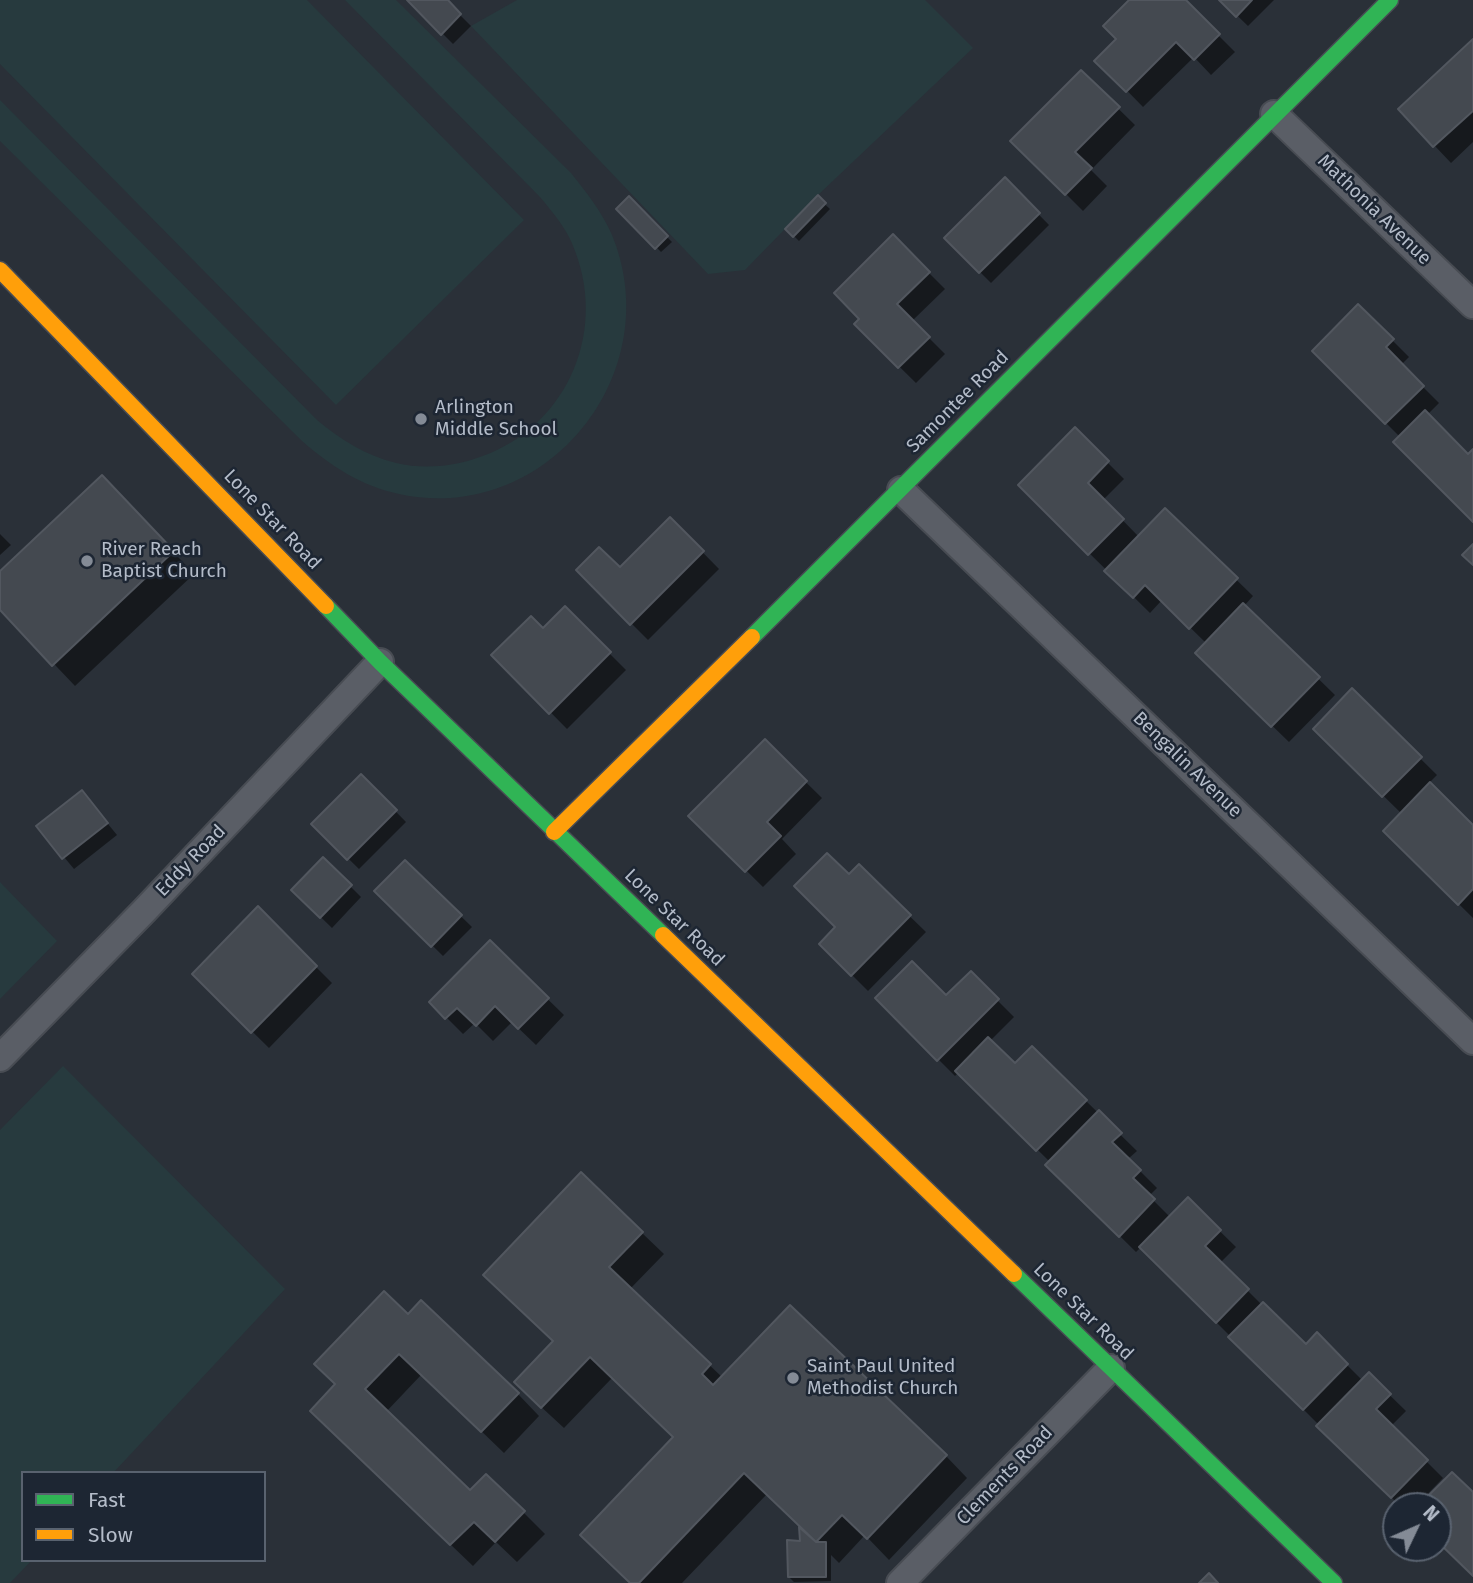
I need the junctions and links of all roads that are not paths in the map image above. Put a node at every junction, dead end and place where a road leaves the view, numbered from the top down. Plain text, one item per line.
1 (1390, 0) edge
2 (1274, 114) junction
3 (0, 270) edge
4 (1473, 305) edge
5 (901, 490) junction
6 (380, 662) junction
7 (554, 832) junction
8 (1473, 1041) edge
9 (0, 1058) edge
10 (1111, 1368) junction
11 (900, 1583) edge
12 (1334, 1583) edge

1 - 2 street, Samontee Road
2 - 4 street, Mathonia Avenue
2 - 5 street, Samontee Road
3 - 6 street, Lone Star Road
5 - 7 street, Samontee Road
5 - 8 street, Bengalin Avenue
6 - 7 street, Lone Star Road
6 - 9 street, Eddy Road
7 - 10 street, Lone Star Road
10 - 11 street, Clements Road
10 - 12 street, Lone Star Road

